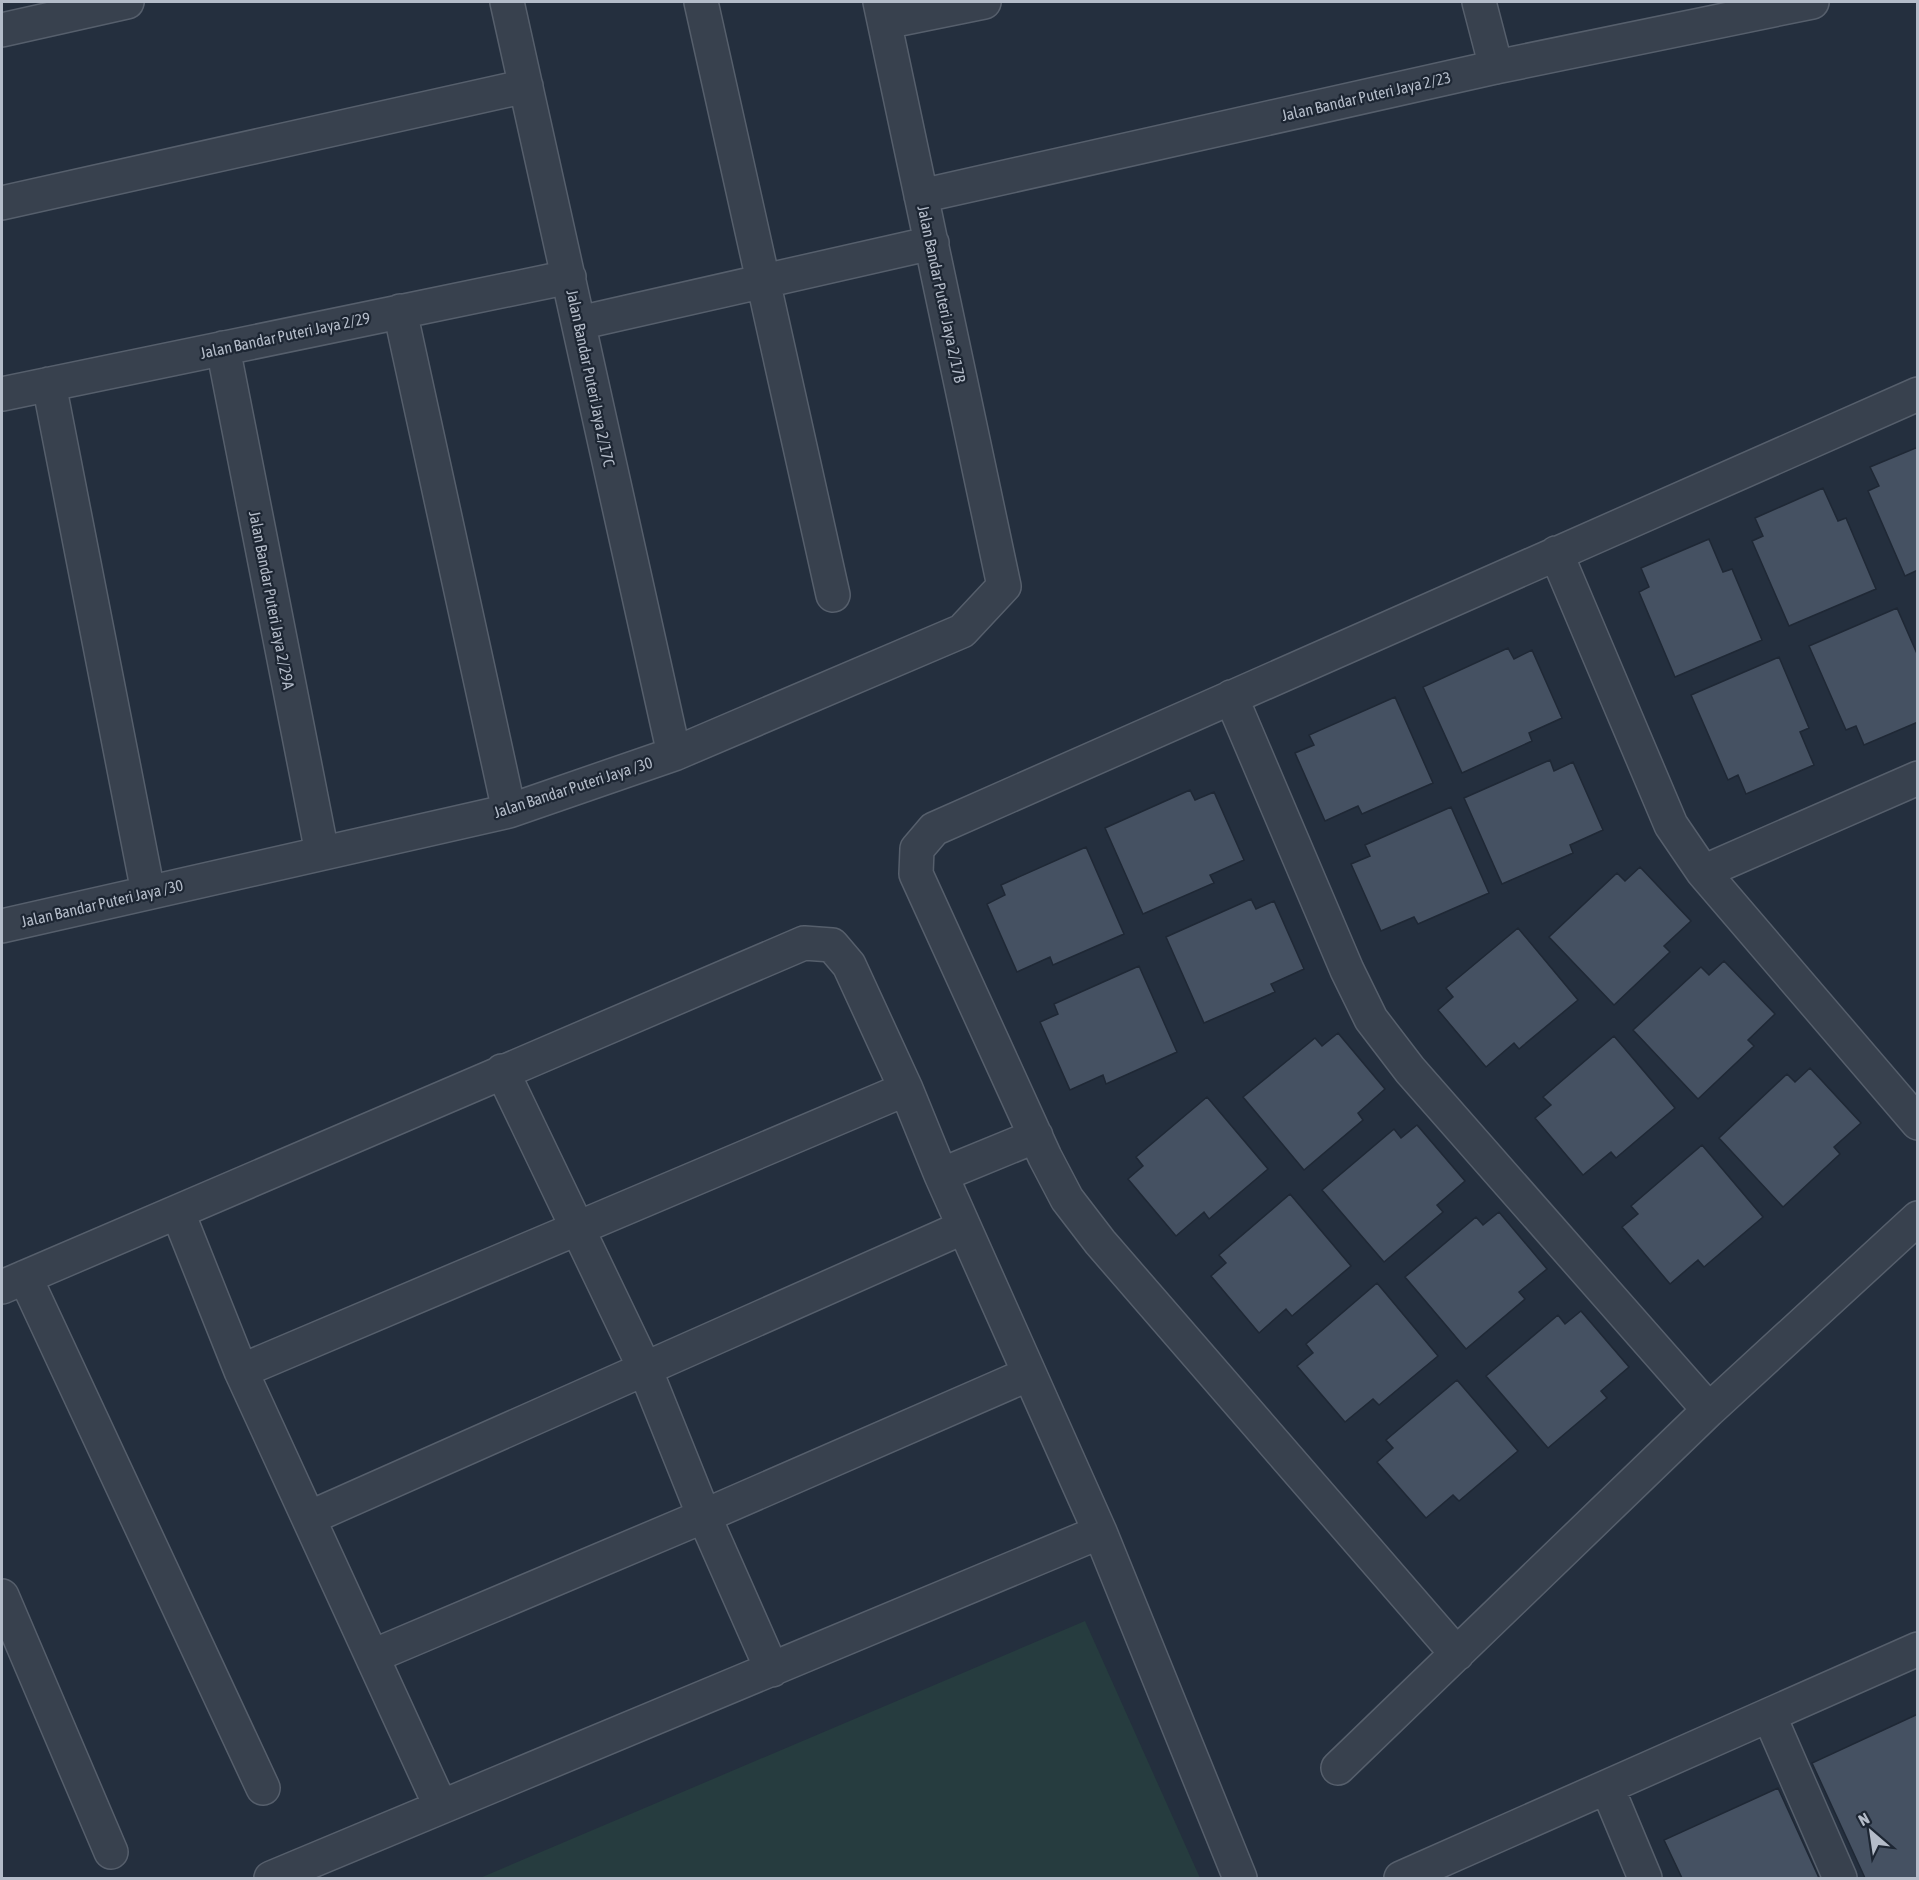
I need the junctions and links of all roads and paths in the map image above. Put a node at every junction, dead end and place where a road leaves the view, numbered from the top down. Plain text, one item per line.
1 (127, 2) edge
2 (507, 2) edge
3 (701, 2) edge
4 (984, 2) edge
5 (1479, 2) edge
6 (1812, 2) edge
7 (883, 12) edge
8 (2, 30) edge
9 (1496, 67) junction
10 (526, 86) junction
11 (921, 196) junction
12 (2, 203) edge
13 (932, 243) junction
14 (569, 277) junction
15 (763, 281) junction
16 (400, 311) junction
17 (579, 323) junction
18 (223, 348) junction
19 (49, 384) junction
20 (2, 391) edge
21 (1917, 394) edge
22 (1556, 553) junction
23 (1004, 586) joint
24 (833, 595) dead end
25 (1231, 697) junction
26 (674, 754) junction
27 (1917, 778) edge
28 (509, 811) junction
29 (322, 853) junction
30 (1703, 872) junction
31 (148, 892) junction
32 (2, 926) edge
33 (502, 1071) junction
34 (906, 1089) junction
35 (1917, 1123) edge
36 (1036, 1136) junction
37 (941, 1175) junction
38 (178, 1213) junction
39 (1917, 1218) edge
40 (964, 1227) junction
41 (578, 1228) junction
42 (13, 1282) edge
43 (645, 1369) junction
44 (241, 1371) junction
45 (1029, 1374) junction
46 (1709, 1410) junction
47 (704, 1516) junction
48 (309, 1518) junction
49 (1100, 1532) junction
50 (2, 1596) edge
51 (1917, 1649) edge
52 (1457, 1654) junction
53 (372, 1656) junction
54 (772, 1670) junction
55 (1769, 1715) junction
56 (1338, 1768) dead end
57 (1607, 1787) junction
58 (263, 1788) dead end
59 (441, 1807) junction
60 (111, 1852) dead end
61 (1416, 1875) edge
62 (271, 1878) edge
63 (1240, 1878) edge
64 (1645, 1878) edge
65 (1840, 1878) edge

1 - 8 street
2 - 10 street, Jalan Bandar Puteri Jaya 2/17C
3 - 15 street
4 - 7 street
5 - 9 street
6 - 9 street, Jalan Bandar Puteri Jaya 2/23
7 - 11 street, Jalan Bandar Puteri Jaya 2/17B
9 - 11 street, Jalan Bandar Puteri Jaya 2/23
10 - 12 street
10 - 14 street, Jalan Bandar Puteri Jaya 2/17C
11 - 13 street, Jalan Bandar Puteri Jaya 2/17B
13 - 15 street
13 - 23 street, Jalan Bandar Puteri Jaya 2/17B
14 - 16 street, Jalan Bandar Puteri Jaya 2/29
14 - 17 street, Jalan Bandar Puteri Jaya 2/17C
15 - 17 street
15 - 24 street
16 - 18 street, Jalan Bandar Puteri Jaya 2/29
16 - 28 street
17 - 26 street, Jalan Bandar Puteri Jaya 2/17C
18 - 19 street, Jalan Bandar Puteri Jaya 2/29
18 - 29 street, Jalan Bandar Puteri Jaya 2/29A
19 - 20 street, Jalan Bandar Puteri Jaya 2/29
19 - 31 street
21 - 22 street
22 - 25 street
22 - 30 street
23 - 26 street, Jalan Bandar Puteri Jaya /30
25 - 36 street
25 - 46 street
26 - 28 street, Jalan Bandar Puteri Jaya /30
27 - 30 street
28 - 29 street, Jalan Bandar Puteri Jaya /30
29 - 31 street, Jalan Bandar Puteri Jaya /30
30 - 35 street
31 - 32 street, Jalan Bandar Puteri Jaya /30
33 - 34 street
33 - 38 street
33 - 41 street
34 - 37 street
34 - 41 street
36 - 37 street
36 - 52 street
37 - 40 street
38 - 42 street
38 - 44 street
39 - 46 street
40 - 43 street
40 - 45 street
41 - 43 street
41 - 44 street
42 - 58 street
43 - 47 street
43 - 48 street
44 - 48 street
45 - 47 street
45 - 49 street
46 - 52 street
47 - 53 street
47 - 54 street
48 - 53 street
49 - 54 street
49 - 63 street
50 - 60 street
51 - 55 street
52 - 56 street
53 - 59 street
54 - 59 street
55 - 57 street
55 - 65 street
57 - 61 street
57 - 64 street
59 - 62 street

